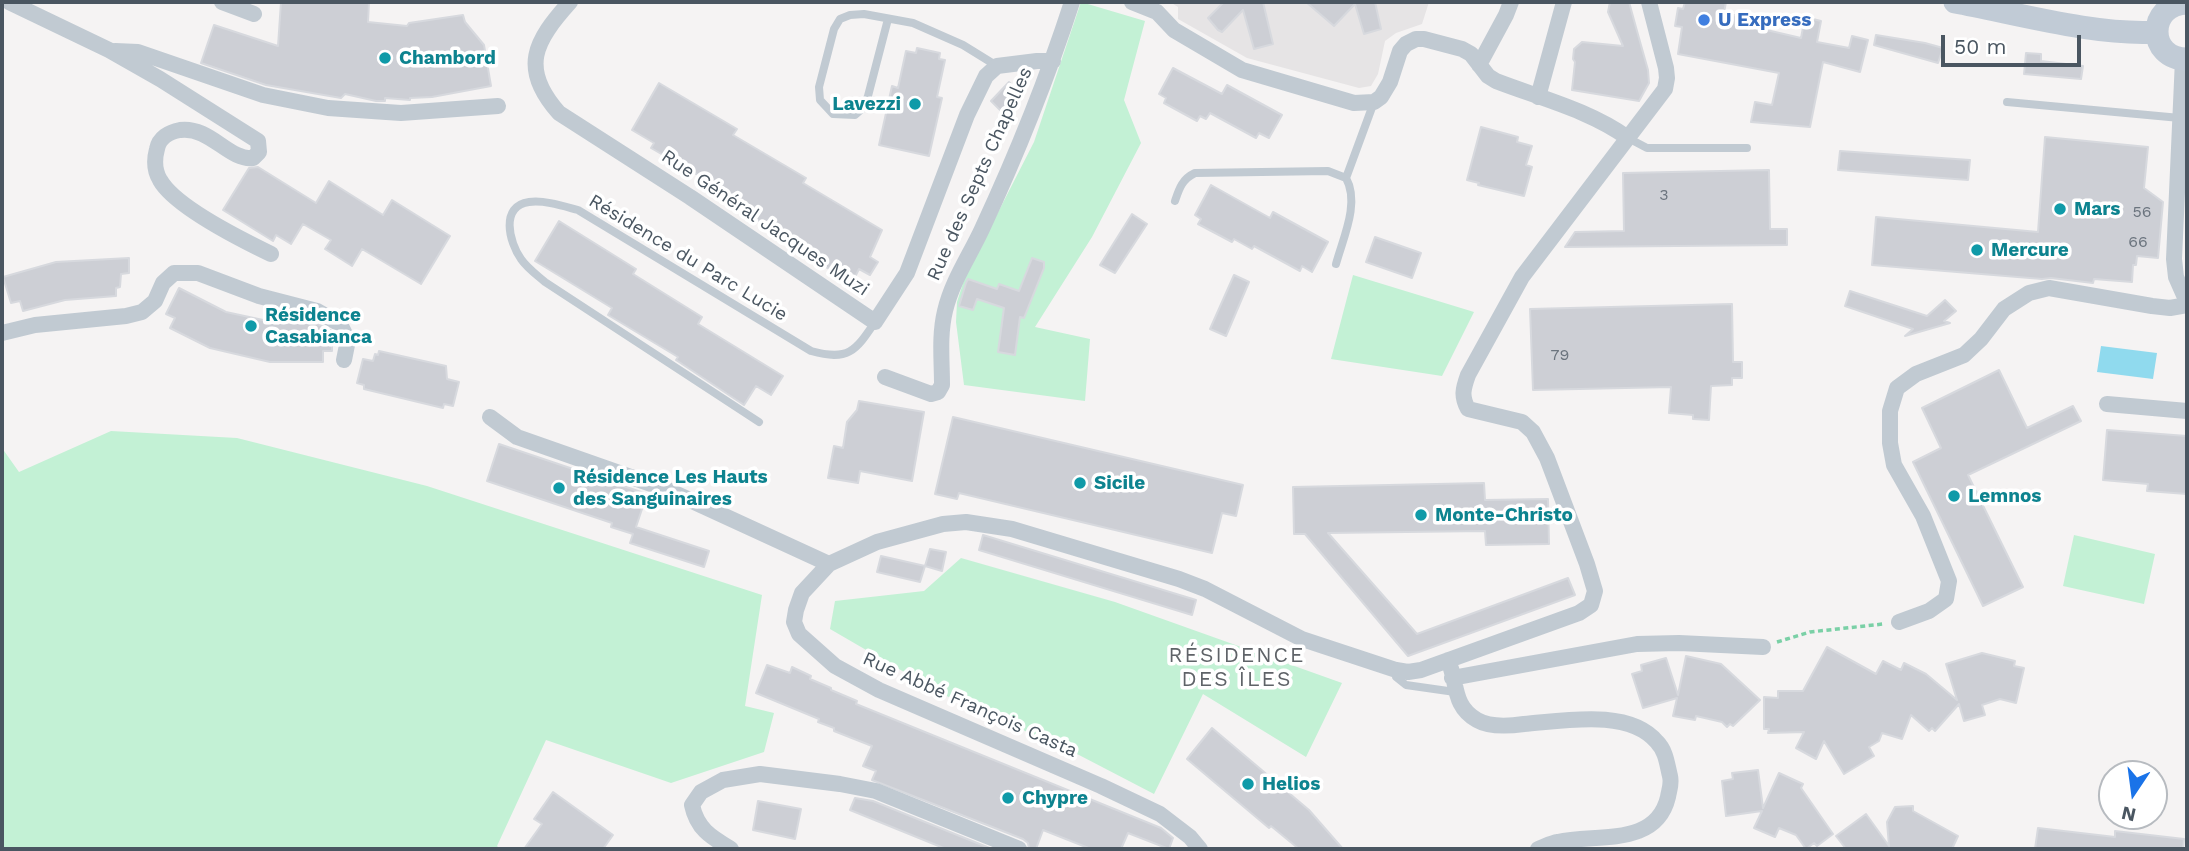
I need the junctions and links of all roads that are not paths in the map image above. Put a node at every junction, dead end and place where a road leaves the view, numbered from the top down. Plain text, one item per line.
1 (9, 2) edge
2 (222, 2) edge
3 (570, 2) edge
4 (1072, 2) edge
5 (1132, 2) edge
6 (1511, 2) edge
7 (1564, 2) edge
8 (1649, 2) edge
9 (1955, 2) edge
10 (2187, 3) edge
11 (254, 14) dead end
12 (888, 19) junction
13 (2157, 32) junction
14 (109, 50) junction
15 (2185, 59) edge
16 (1053, 61) junction
17 (1479, 65) junction
18 (997, 66) junction
19 (1538, 97) junction
20 (1374, 102) junction
21 (2007, 102) dead end
22 (498, 106) dead end
23 (2180, 118) junction
24 (1628, 138) junction
25 (1747, 148) dead end
26 (2183, 148) edge
27 (1346, 178) junction
28 (1174, 201) dead end
29 (271, 254) dead end
30 (1336, 264) dead end
31 (2187, 303) edge
32 (875, 322) junction
33 (2, 333) edge
34 (344, 360) dead end
35 (885, 377) dead end
36 (2107, 404) dead end
37 (2187, 411) edge
38 (490, 417) dead end
39 (759, 422) dead end
40 (829, 564) junction
41 (1899, 622) road end
42 (1763, 647) road end
43 (1448, 660) junction
44 (1396, 670) junction
45 (1453, 685) junction
46 (731, 849) edge
47 (1019, 849) edge
48 (1200, 849) edge
49 (1538, 849) edge

1 - 14 street
2 - 11 street
3 - 32 street, Rue Général Jacques Muzi
4 - 16 street, Rue des Septs Chapelles
5 - 20 street
6 - 17 street
7 - 19 street
8 - 24 street
9 - 13 main road
10 - 13 main road
12 - 12 lane
12 - 18 lane
13 - 15 main road
14 - 22 street
14 - 29 street
15 - 23 street
16 - 18 street
16 - 35 street, Rue des Septs Chapelles
17 - 19 street
17 - 20 street
18 - 32 street, Rue Général Jacques Muzi
19 - 24 street
20 - 27 lane
21 - 23 lane
23 - 26 street
24 - 25 lane
24 - 43 street, Rue Abbé François Casta
26 - 31 street
27 - 28 lane
27 - 30 lane
31 - 41 street
32 - 39 lane, Résidence du Parc Lucie
33 - 34 street
36 - 37 street
38 - 40 street
40 - 44 street, Rue Abbé François Casta
40 - 48 street, Rue Abbé François Casta
42 - 45 street
43 - 44 street, Rue Abbé François Casta
43 - 45 street
44 - 45 lane
45 - 49 street
46 - 47 street

